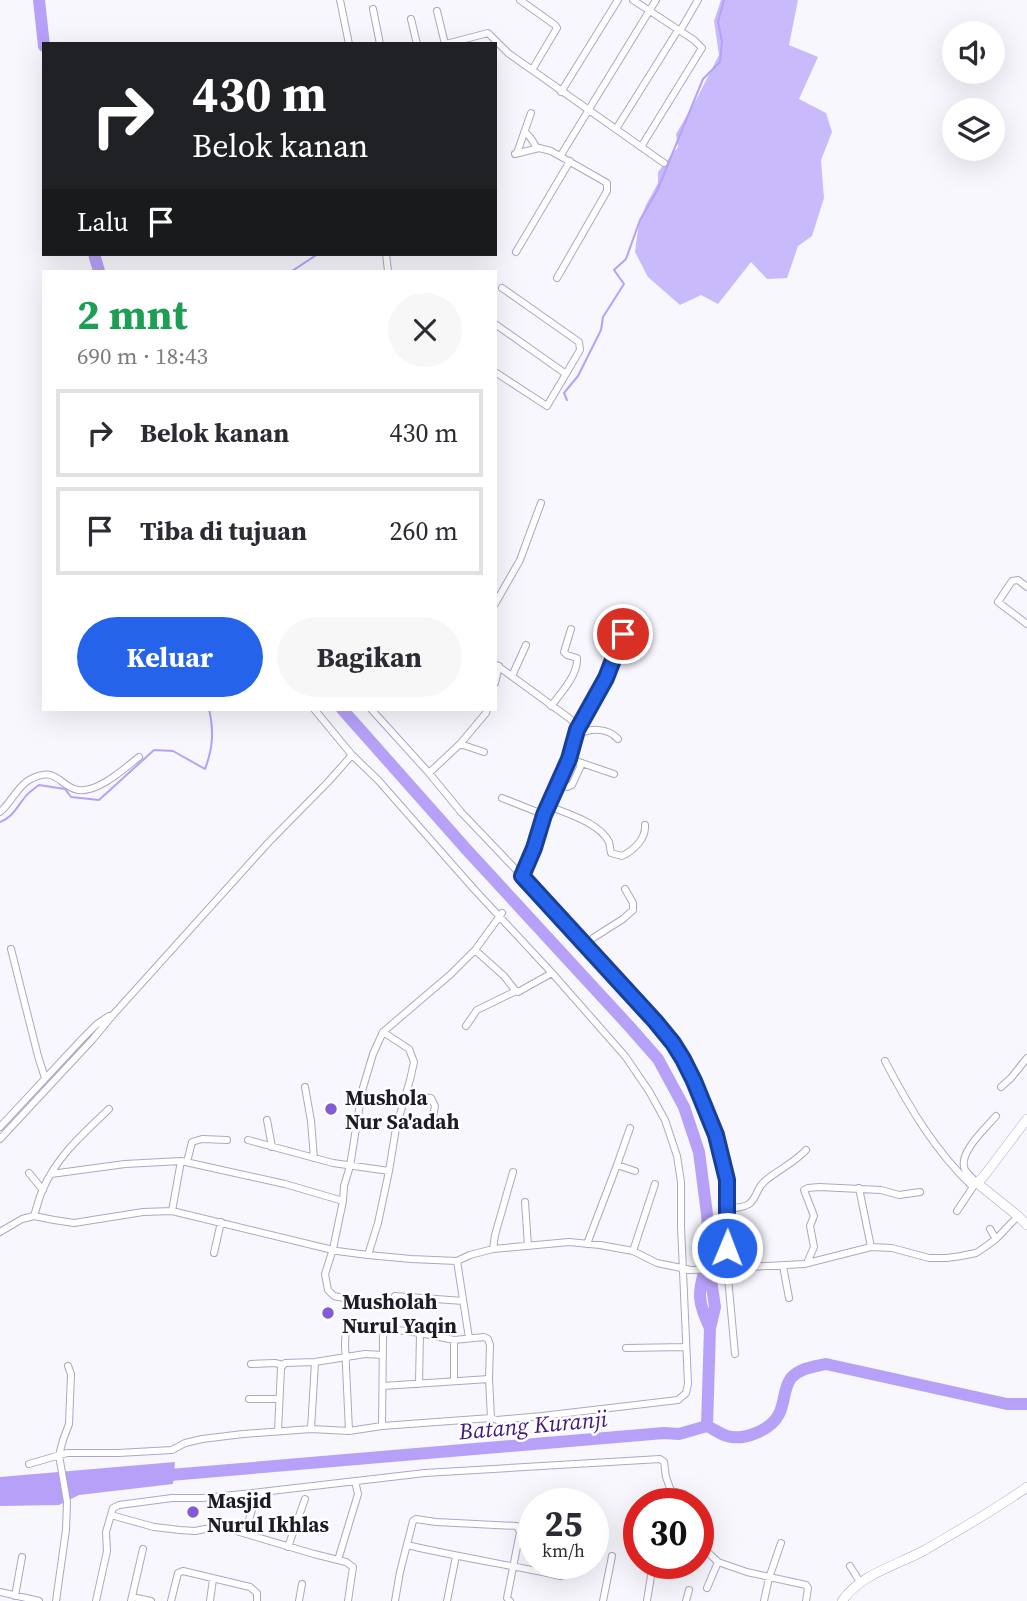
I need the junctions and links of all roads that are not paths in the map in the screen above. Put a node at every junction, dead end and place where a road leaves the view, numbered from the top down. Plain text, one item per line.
1 (340, 0) edge
2 (520, 0) edge
3 (618, 0) edge
4 (633, 0) edge
5 (656, 0) edge
6 (698, 0) edge
7 (373, 9) dead end
8 (649, 10) junction
9 (437, 11) dead end
10 (411, 19) dead end
11 (679, 30) junction
12 (349, 42) edge
13 (380, 42) edge
14 (417, 42) edge
15 (445, 42) edge
16 (453, 42) edge
17 (497, 42) edge
18 (497, 42) edge
19 (532, 70) junction
20 (561, 92) junction
21 (589, 111) junction
22 (531, 113) dead end
23 (617, 129) junction
24 (525, 132) junction
25 (641, 147) junction
26 (537, 148) junction
27 (561, 155) junction
28 (570, 160) junction
29 (664, 163) dead end
30 (516, 252) dead end
31 (557, 278) dead end
32 (502, 288) dead end
33 (497, 325) edge
34 (497, 373) edge
35 (566, 374) junction
36 (541, 503) dead end
37 (1027, 587) edge
38 (497, 601) edge
39 (1027, 624) edge
40 (571, 629) dead end
41 (623, 634) dead end
42 (526, 646) dead end
43 (497, 665) edge
44 (512, 676) junction
45 (551, 706) junction
46 (316, 711) edge
47 (373, 711) edge
48 (486, 711) edge
49 (577, 732) junction
50 (618, 739) dead end
51 (460, 744) junction
52 (484, 752) dead end
53 (352, 755) junction
54 (139, 757) dead end
55 (569, 759) junction
56 (582, 763) junction
57 (429, 773) junction
58 (614, 774) dead end
59 (558, 784) junction
60 (502, 798) dead end
61 (548, 806) junction
62 (0, 812) edge
63 (544, 815) junction
64 (645, 825) dead end
65 (521, 877) junction
66 (625, 889) dead end
67 (501, 915) junction
68 (585, 946) junction
69 (11, 949) dead end
70 (475, 950) junction
71 (552, 973) junction
72 (516, 991) junction
73 (112, 1016) junction
74 (466, 1026) dead end
75 (383, 1032) junction
76 (1027, 1058) edge
77 (885, 1061) dead end
78 (46, 1078) junction
79 (305, 1087) dead end
80 (1001, 1087) dead end
81 (405, 1096) junction
82 (109, 1109) dead end
83 (996, 1116) dead end
84 (1027, 1119) edge
85 (267, 1120) dead end
86 (432, 1121) dead end
87 (0, 1126) edge
88 (630, 1128) dead end
89 (0, 1139) edge
90 (227, 1140) dead end
91 (248, 1140) dead end
92 (272, 1147) junction
93 (806, 1150) dead end
94 (314, 1158) junction
95 (184, 1161) junction
96 (617, 1165) junction
97 (350, 1166) junction
98 (389, 1171) junction
99 (635, 1171) dead end
100 (513, 1172) dead end
101 (29, 1173) dead end
102 (51, 1174) junction
103 (656, 1184) dead end
104 (975, 1185) junction
105 (859, 1188) junction
106 (43, 1190) junction
107 (920, 1192) dead end
108 (343, 1201) junction
109 (525, 1202) dead end
110 (727, 1208) junction
111 (172, 1211) junction
112 (957, 1211) dead end
113 (34, 1216) junction
114 (1017, 1216) junction
115 (221, 1222) junction
116 (1027, 1225) edge
117 (990, 1229) dead end
118 (0, 1231) edge
119 (996, 1239) junction
120 (587, 1244) junction
121 (528, 1246) junction
122 (872, 1247) junction
123 (333, 1249) junction
124 (494, 1249) junction
125 (633, 1251) junction
126 (214, 1253) dead end
127 (368, 1255) junction
128 (457, 1261) junction
129 (807, 1263) junction
130 (783, 1266) junction
131 (724, 1268) junction
132 (683, 1270) junction
133 (396, 1296) dead end
134 (789, 1298) dead end
135 (463, 1301) junction
136 (363, 1302) dead end
137 (346, 1325) dead end
138 (420, 1333) junction
139 (468, 1338) junction
140 (454, 1340) junction
141 (686, 1347) junction
142 (626, 1348) dead end
143 (383, 1354) junction
144 (735, 1354) dead end
145 (346, 1356) junction
146 (315, 1362) junction
147 (251, 1364) dead end
148 (283, 1365) junction
149 (68, 1366) dead end
150 (489, 1379) junction
151 (454, 1381) junction
152 (419, 1384) junction
153 (383, 1386) junction
154 (249, 1399) dead end
155 (279, 1399) junction
156 (491, 1418) junction
157 (382, 1426) junction
158 (311, 1429) junction
159 (349, 1431) junction
160 (278, 1432) junction
161 (60, 1457) junction
162 (29, 1464) dead end
163 (355, 1481) junction
164 (670, 1488) edge
165 (1027, 1488) edge
166 (253, 1493) junction
167 (305, 1499) dead end
168 (111, 1515) junction
169 (246, 1533) junction
170 (780, 1543) dead end
171 (407, 1545) junction
172 (288, 1547) junction
173 (143, 1549) dead end
174 (456, 1556) junction
175 (612, 1556) dead end
176 (22, 1557) dead end
177 (714, 1557) edge
178 (338, 1560) junction
179 (719, 1562) junction
180 (512, 1566) junction
181 (850, 1566) dead end
182 (518, 1567) edge
183 (769, 1577) junction
184 (213, 1579) junction
185 (651, 1579) edge
186 (860, 1582) junction
187 (302, 1584) dead end
188 (707, 1588) dead end
189 (689, 1590) dead end
190 (0, 1592) edge
191 (15, 1596) junction
192 (132, 1599) edge
193 (39, 1601) edge
194 (56, 1601) edge
195 (96, 1601) edge
196 (151, 1601) edge
197 (171, 1601) edge
198 (209, 1601) edge
199 (257, 1601) edge
200 (299, 1601) edge
201 (348, 1601) edge
202 (395, 1601) edge
203 (447, 1601) edge
204 (510, 1601) edge
205 (603, 1601) edge
206 (648, 1601) edge
207 (685, 1601) edge
208 (764, 1601) edge
209 (806, 1601) edge
210 (842, 1601) edge

1 - 12 street
2 - 19 street
3 - 20 street
4 - 8 street
5 - 8 street
6 - 11 street
7 - 13 street
8 - 11 street
8 - 21 street
9 - 15 street
10 - 14 street
11 - 23 street
11 - 25 street
16 - 17 street
18 - 19 street
19 - 20 street
20 - 21 street
21 - 23 street
21 - 27 street
22 - 24 street
23 - 25 street
24 - 26 street
24 - 26 street
25 - 29 street
26 - 27 street
27 - 28 street
28 - 30 street
28 - 31 street
32 - 35 street
33 - 35 street
34 - 35 street
36 - 38 street
37 - 39 street
40 - 45 street
41 - 49 street
42 - 44 street
43 - 44 street
44 - 45 street
45 - 49 street
46 - 53 street
47 - 57 street
48 - 51 street
49 - 50 street
49 - 55 street
51 - 52 street
51 - 57 street
53 - 67 street
53 - 73 street
54 - 62 street
55 - 56 street
55 - 59 street
56 - 58 street
56 - 59 street
57 - 65 street
59 - 61 street
60 - 63 street
61 - 63 street
61 - 64 street
63 - 65 street
65 - 68 street
66 - 68 street
67 - 70 street
67 - 71 street
68 - 110 street
69 - 78 street
70 - 72 street
70 - 75 street
71 - 72 street
71 - 132 street
72 - 74 street
73 - 78 street
73 - 89 street
75 - 81 street
75 - 97 street
76 - 80 street
77 - 104 street
78 - 87 street
79 - 94 street
81 - 86 street
81 - 98 street
82 - 102 street
83 - 104 street
84 - 104 main road
85 - 92 street
88 - 96 street
90 - 95 street
91 - 92 street
92 - 94 street
93 - 110 street
94 - 97 street
95 - 102 street
95 - 108 street
95 - 111 street
96 - 99 street
96 - 120 street
97 - 98 street
97 - 108 street
98 - 127 street
100 - 124 street
101 - 106 street
102 - 106 street
103 - 125 street
104 - 112 street
104 - 114 main road
105 - 107 street
105 - 122 street
105 - 129 street
106 - 113 street
108 - 123 street
109 - 121 street
110 - 131 street
111 - 113 street
111 - 115 street
113 - 118 street
114 - 116 main road
114 - 119 street
115 - 123 street
115 - 126 street
117 - 119 street
119 - 122 street
120 - 121 street
120 - 125 street
121 - 124 street
122 - 129 street
123 - 127 street
123 - 136 street
124 - 128 street
125 - 132 street
127 - 128 street
128 - 135 street
129 - 130 street
130 - 131 street
130 - 134 street
131 - 132 street
131 - 144 street
132 - 141 street
133 - 135 street
135 - 139 street
137 - 145 street
138 - 140 street
138 - 143 street
138 - 152 street
139 - 140 street
139 - 150 street
140 - 151 street
141 - 142 street
141 - 156 street
143 - 145 street
143 - 153 street
145 - 146 street
145 - 159 street
146 - 148 street
146 - 158 street
147 - 148 street
148 - 155 street
149 - 161 street
150 - 151 street
150 - 156 street
151 - 152 street
152 - 153 street
153 - 157 street
154 - 155 street
155 - 160 street
156 - 157 street
157 - 159 street
158 - 159 street
158 - 160 street
160 - 161 street
161 - 162 street
161 - 194 street
163 - 164 street
163 - 166 street
163 - 178 street
165 - 186 main road
166 - 168 street
166 - 169 street
167 - 172 street
168 - 169 street
168 - 195 street
169 - 172 street
170 - 183 street
171 - 174 street
171 - 180 street
171 - 202 street
172 - 178 street
173 - 192 street
174 - 180 street
174 - 203 street
175 - 205 street
176 - 191 street
177 - 179 street
178 - 201 street
179 - 183 street
179 - 188 street
180 - 182 street
180 - 204 street
181 - 186 street
183 - 208 street
183 - 209 street
184 - 197 street
184 - 198 street
184 - 199 street
185 - 206 street
186 - 210 main road
187 - 200 street
189 - 207 street
190 - 191 street
191 - 193 street
192 - 196 street

